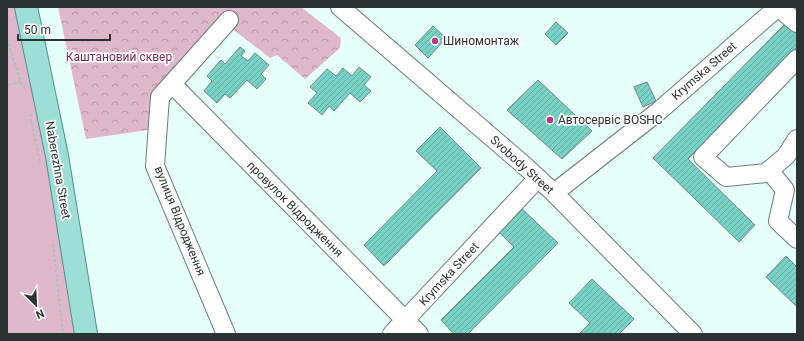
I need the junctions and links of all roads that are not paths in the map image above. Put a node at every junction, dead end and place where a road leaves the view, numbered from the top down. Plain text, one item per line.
1 (26, 7) edge
2 (340, 7) edge
3 (778, 7) edge
4 (229, 20) dead end
5 (797, 23) edge
6 (796, 62) edge
7 (172, 84) junction
8 (797, 139) edge
9 (770, 170) junction
10 (538, 178) junction
11 (554, 193) junction
12 (797, 239) edge
13 (405, 320) junction
14 (86, 334) edge
15 (226, 334) edge
16 (392, 334) edge
17 (419, 334) edge
18 (693, 334) edge

1 - 14 main road, Naberezhna Street
2 - 10 street, Svobody Street
3 - 5 street, Krymska Street
3 - 11 street, Krymska Street
4 - 7 street, вулиця Відродження
6 - 9 street
7 - 13 street, провулок Відродження
7 - 15 street, вулиця Відродження
8 - 9 street
9 - 12 street
10 - 11 street, Svobody Street
10 - 13 street, Krymska Street
11 - 18 street, Svobody Street
13 - 16 street, Krymska Street
13 - 17 street, провулок Відродження

